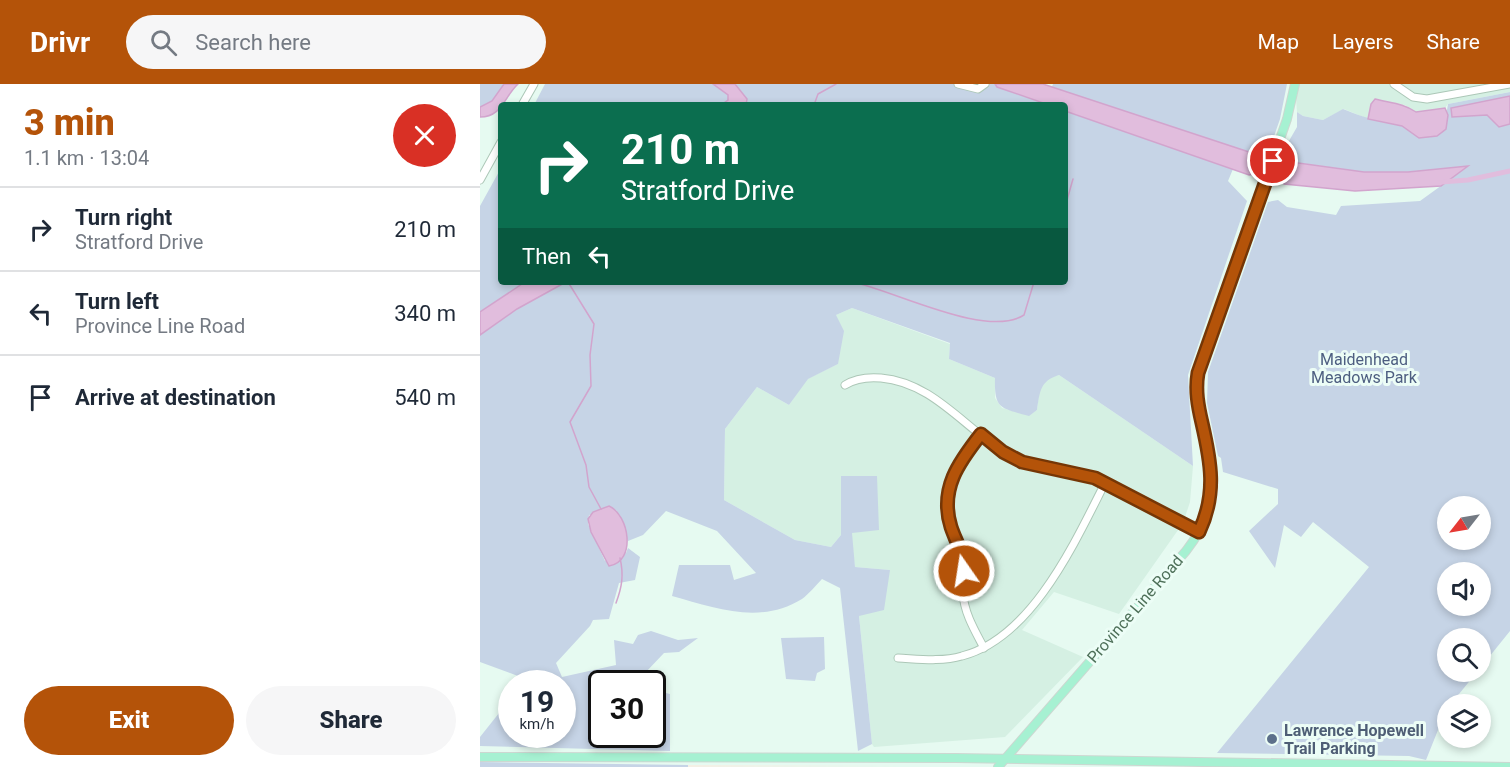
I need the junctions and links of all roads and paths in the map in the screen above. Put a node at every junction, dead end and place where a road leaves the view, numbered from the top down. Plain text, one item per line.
1 (534, 84) edge
2 (958, 84) edge
3 (985, 84) edge
4 (1295, 84) edge
5 (1394, 84) edge
6 (1510, 84) edge
7 (524, 102) edge
8 (498, 147) edge
9 (480, 180) edge
10 (845, 385) dead end
11 (981, 434) junction
12 (1105, 483) junction
13 (1199, 532) junction
14 (984, 648) junction
15 (898, 658) dead end
16 (480, 757) edge
17 (1005, 759) junction
18 (1258, 766) edge
19 (1391, 766) edge
20 (998, 767) edge
21 (1510, 767) edge

1 - 7 street
2 - 3 street
4 - 13 main road, Province Line Road
5 - 6 street
8 - 9 street
10 - 11 street
11 - 12 street
11 - 14 street
12 - 13 street
12 - 14 street
13 - 17 main road, Province Line Road
14 - 15 street
16 - 17 main road
17 - 18 main road
17 - 20 main road, Province Line Road
18 - 19 main road
19 - 21 main road

